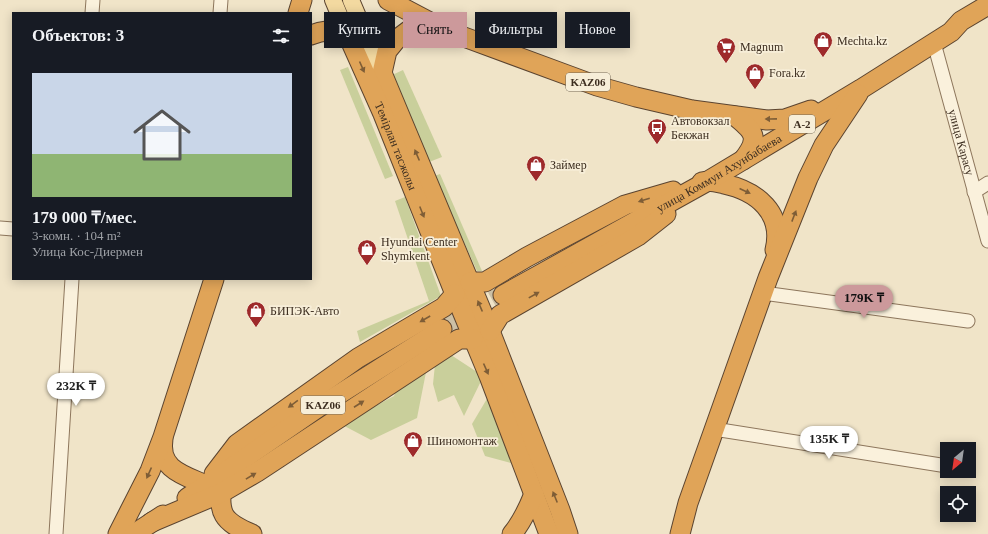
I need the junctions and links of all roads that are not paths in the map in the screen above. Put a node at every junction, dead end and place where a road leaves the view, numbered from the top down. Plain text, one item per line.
1 (93, 0) edge
2 (221, 0) edge
3 (302, 0) edge
4 (333, 0) edge
5 (351, 0) edge
6 (388, 0) edge
7 (92, 12) edge
8 (220, 12) edge
9 (298, 12) edge
10 (338, 12) edge
11 (411, 12) edge
12 (986, 12) edge
13 (324, 30) edge
14 (312, 34) edge
15 (403, 35) edge
16 (467, 38) edge
17 (934, 43) junction
18 (354, 48) edge
19 (382, 73) junction
20 (861, 89) junction
21 (735, 116) junction
22 (744, 160) junction
23 (708, 181) junction
24 (988, 183) edge
25 (974, 192) junction
26 (0, 228) edge
27 (12, 229) edge
28 (988, 242) edge
29 (72, 280) edge
30 (214, 280) edge
31 (478, 282) junction
32 (765, 286) junction
33 (503, 295) tunnel mouth
34 (449, 301) junction
35 (500, 315) junction
36 (968, 321) dead end
37 (442, 329) tunnel mouth
38 (490, 331) junction
39 (466, 339) junction
40 (714, 429) junction
41 (163, 437) junction
42 (940, 465) edge
43 (216, 484) junction
44 (534, 494) junction
45 (688, 503) junction
46 (564, 533) edge
47 (56, 534) edge
48 (118, 534) edge
49 (134, 534) edge
50 (252, 534) edge
51 (512, 534) edge
52 (671, 534) edge
53 (680, 534) edge

1 - 7 street
2 - 8 street
3 - 9 highway
4 - 10 main road, Темірлан тасжолы
5 - 19 main road, Темірлан тасжолы
6 - 11 highway
12 - 17 highway, улица Коммун Ахунбабаева / A-2
13 - 14 highway
15 - 19 highway, KАZ06
16 - 21 highway, KАZ06
17 - 20 highway, улица Коммун Ахунбабаева / A-2
17 - 25 street, улица Карасу
18 -> 34 highway, Темірлан тасжолы
31 -> 19 highway, Темірлан тасжолы
20 -> 21 highway
20 - 22 highway, улица Коммун Ахунбабаева / A-2
32 -> 20 highway
21 - 22 highway
22 - 23 highway, улица Коммун Ахунбабаева
23 -> 31 highway
23 -> 32 highway
23 - 33 highway, улица Коммун Ахунбабаева
35 -> 23 highway
24 - 25 street
25 - 28 street, улица Карасу
26 - 27 street
29 - 47 street
30 - 41 highway
31 - 35 highway
38 -> 31 highway
32 - 36 street
32 - 40 highway
34 - 39 highway, Темірлан тасжолы
34 -> 43 highway
35 - 38 highway
37 - 43 highway, KАZ06
46 -> 38 highway
43 -> 39 highway
39 -> 44 highway, Темірлан тасжолы
40 - 42 street
40 - 45 highway
41 - 43 highway
41 -> 48 highway
43 - 49 highway, KАZ06
43 - 50 highway
44 - 46 highway, Темірлан тасжолы
44 - 51 highway
45 - 52 highway
45 - 53 highway

